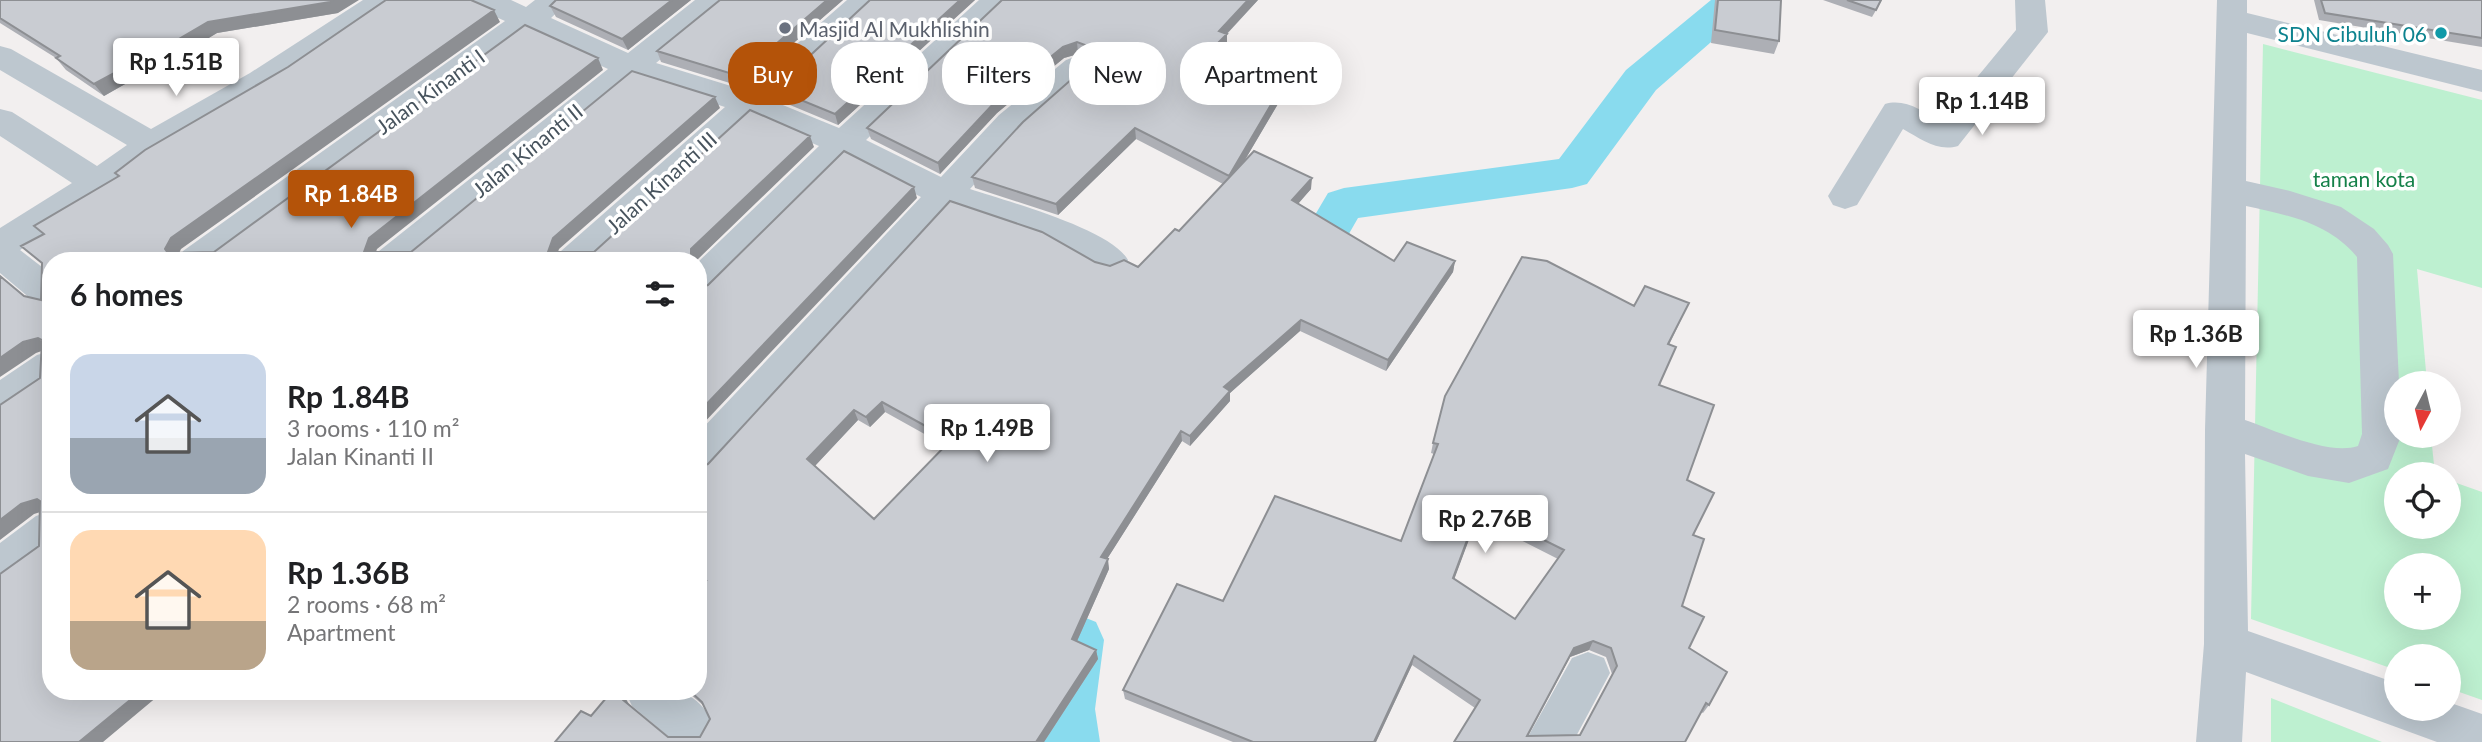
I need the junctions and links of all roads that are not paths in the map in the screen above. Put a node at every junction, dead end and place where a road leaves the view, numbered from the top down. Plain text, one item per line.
1 (384, 0) edge
2 (485, 0) edge
3 (555, 0) edge
4 (714, 0) edge
5 (866, 0) edge
6 (997, 0) edge
7 (2030, 0) edge
8 (2232, 9) edge
9 (528, 19) junction
10 (817, 43) edge
11 (0, 56) edge
12 (630, 66) junction
13 (1069, 74) edge
14 (2482, 81) edge
15 (728, 97) edge
16 (746, 105) edge
17 (753, 105) edge
18 (0, 120) edge
19 (843, 143) junction
20 (150, 144) junction
21 (98, 183) junction
22 (2229, 190) junction
23 (944, 194) junction
24 (1845, 196) dead end
25 (0, 246) edge
26 (208, 252) edge
27 (403, 252) edge
28 (584, 252) edge
29 (0, 253) edge
30 (1110, 260) dead end
31 (707, 275) edge
32 (42, 288) edge
33 (42, 372) edge
34 (0, 401) edge
35 (2225, 430) junction
36 (707, 450) edge
37 (42, 536) edge
38 (0, 567) edge
39 (2226, 644) junction
40 (1588, 673) dead end
41 (659, 700) edge
42 (2384, 701) edge
43 (2440, 721) edge
44 (691, 726) dead end
45 (2482, 736) edge
46 (1548, 742) edge
47 (2219, 742) edge

1 - 20 street
2 - 9 street
3 - 9 street, Jalan Kinanti I
4 - 12 street, Jalan Kinanti II
5 - 10 street, Jalan Kinanti III
6 - 19 street
7 - 24 street
8 - 14 street
8 - 22 street
9 - 12 street
9 - 26 street, Jalan Kinanti I
11 - 20 street
12 - 15 street
12 - 27 street, Jalan Kinanti II
13 - 23 street
16 - 28 street, Jalan Kinanti III
17 - 19 street
18 - 21 street
19 - 23 street
19 - 31 street
20 - 21 street
21 - 25 street
22 - 35 street
22 - 35 street
23 - 30 street
23 - 36 street
29 - 32 street
33 - 34 street
35 - 39 street
37 - 38 street
39 - 42 street
39 - 47 street
40 - 46 street
41 - 44 street
43 - 45 street

